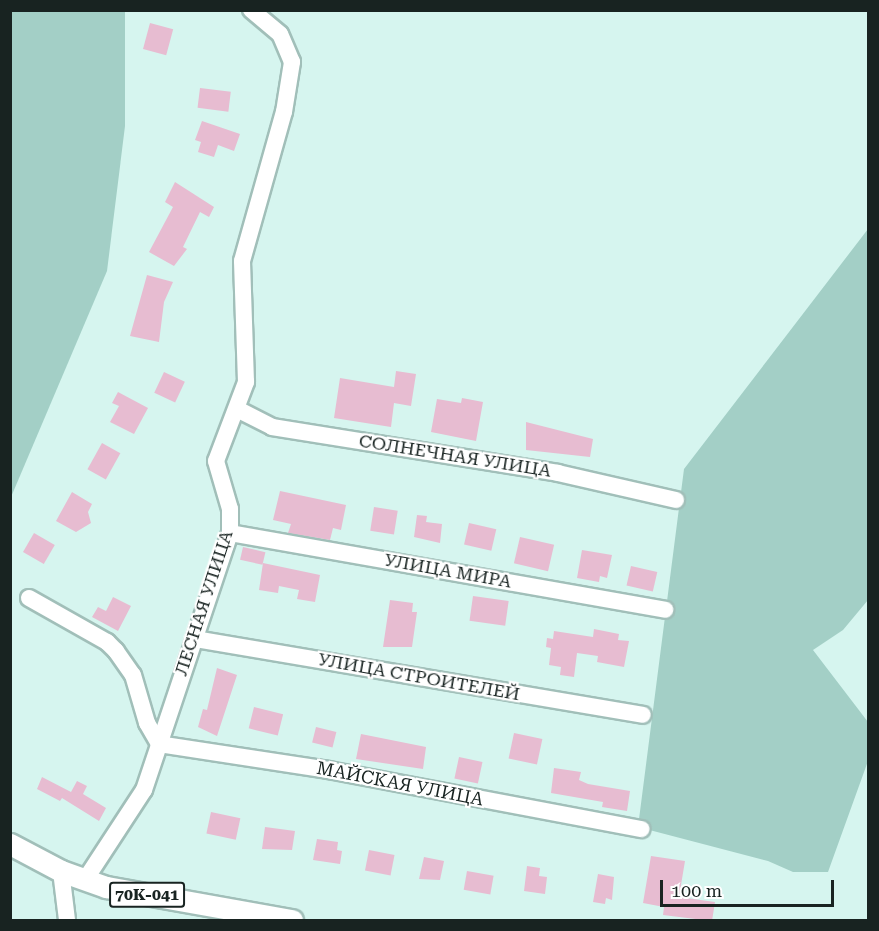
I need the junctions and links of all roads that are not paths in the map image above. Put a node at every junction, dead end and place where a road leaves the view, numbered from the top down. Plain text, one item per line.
1 (251, 10) edge
2 (237, 409) junction
3 (676, 500) dead end
4 (230, 532) junction
5 (29, 598) dead end
6 (665, 610) dead end
7 (195, 639) junction
8 (643, 715) dead end
9 (159, 744) junction
10 (640, 829) dead end
11 (10, 844) edge
12 (62, 871) junction
13 (85, 880) junction
14 (67, 921) edge
15 (292, 921) edge

1 - 2 street, ЛЕСНАЯ УЛИЦА
2 - 3 street, СОЛНЕЧНАЯ УЛИЦА
2 - 4 street, ЛЕСНАЯ УЛИЦА
4 - 6 street, УЛИЦА МИРА
4 - 7 street, ЛЕСНАЯ УЛИЦА
5 - 9 street
7 - 8 street, УЛИЦА СТРОИТЕЛЕЙ
7 - 9 street, ЛЕСНАЯ УЛИЦА
9 - 10 street, МАЙСКАЯ УЛИЦА
9 - 13 street, ЛЕСНАЯ УЛИЦА
11 - 12 main road, 70К-041
12 - 13 main road, 70К-041
12 - 14 street
13 - 15 main road, 70К-041

